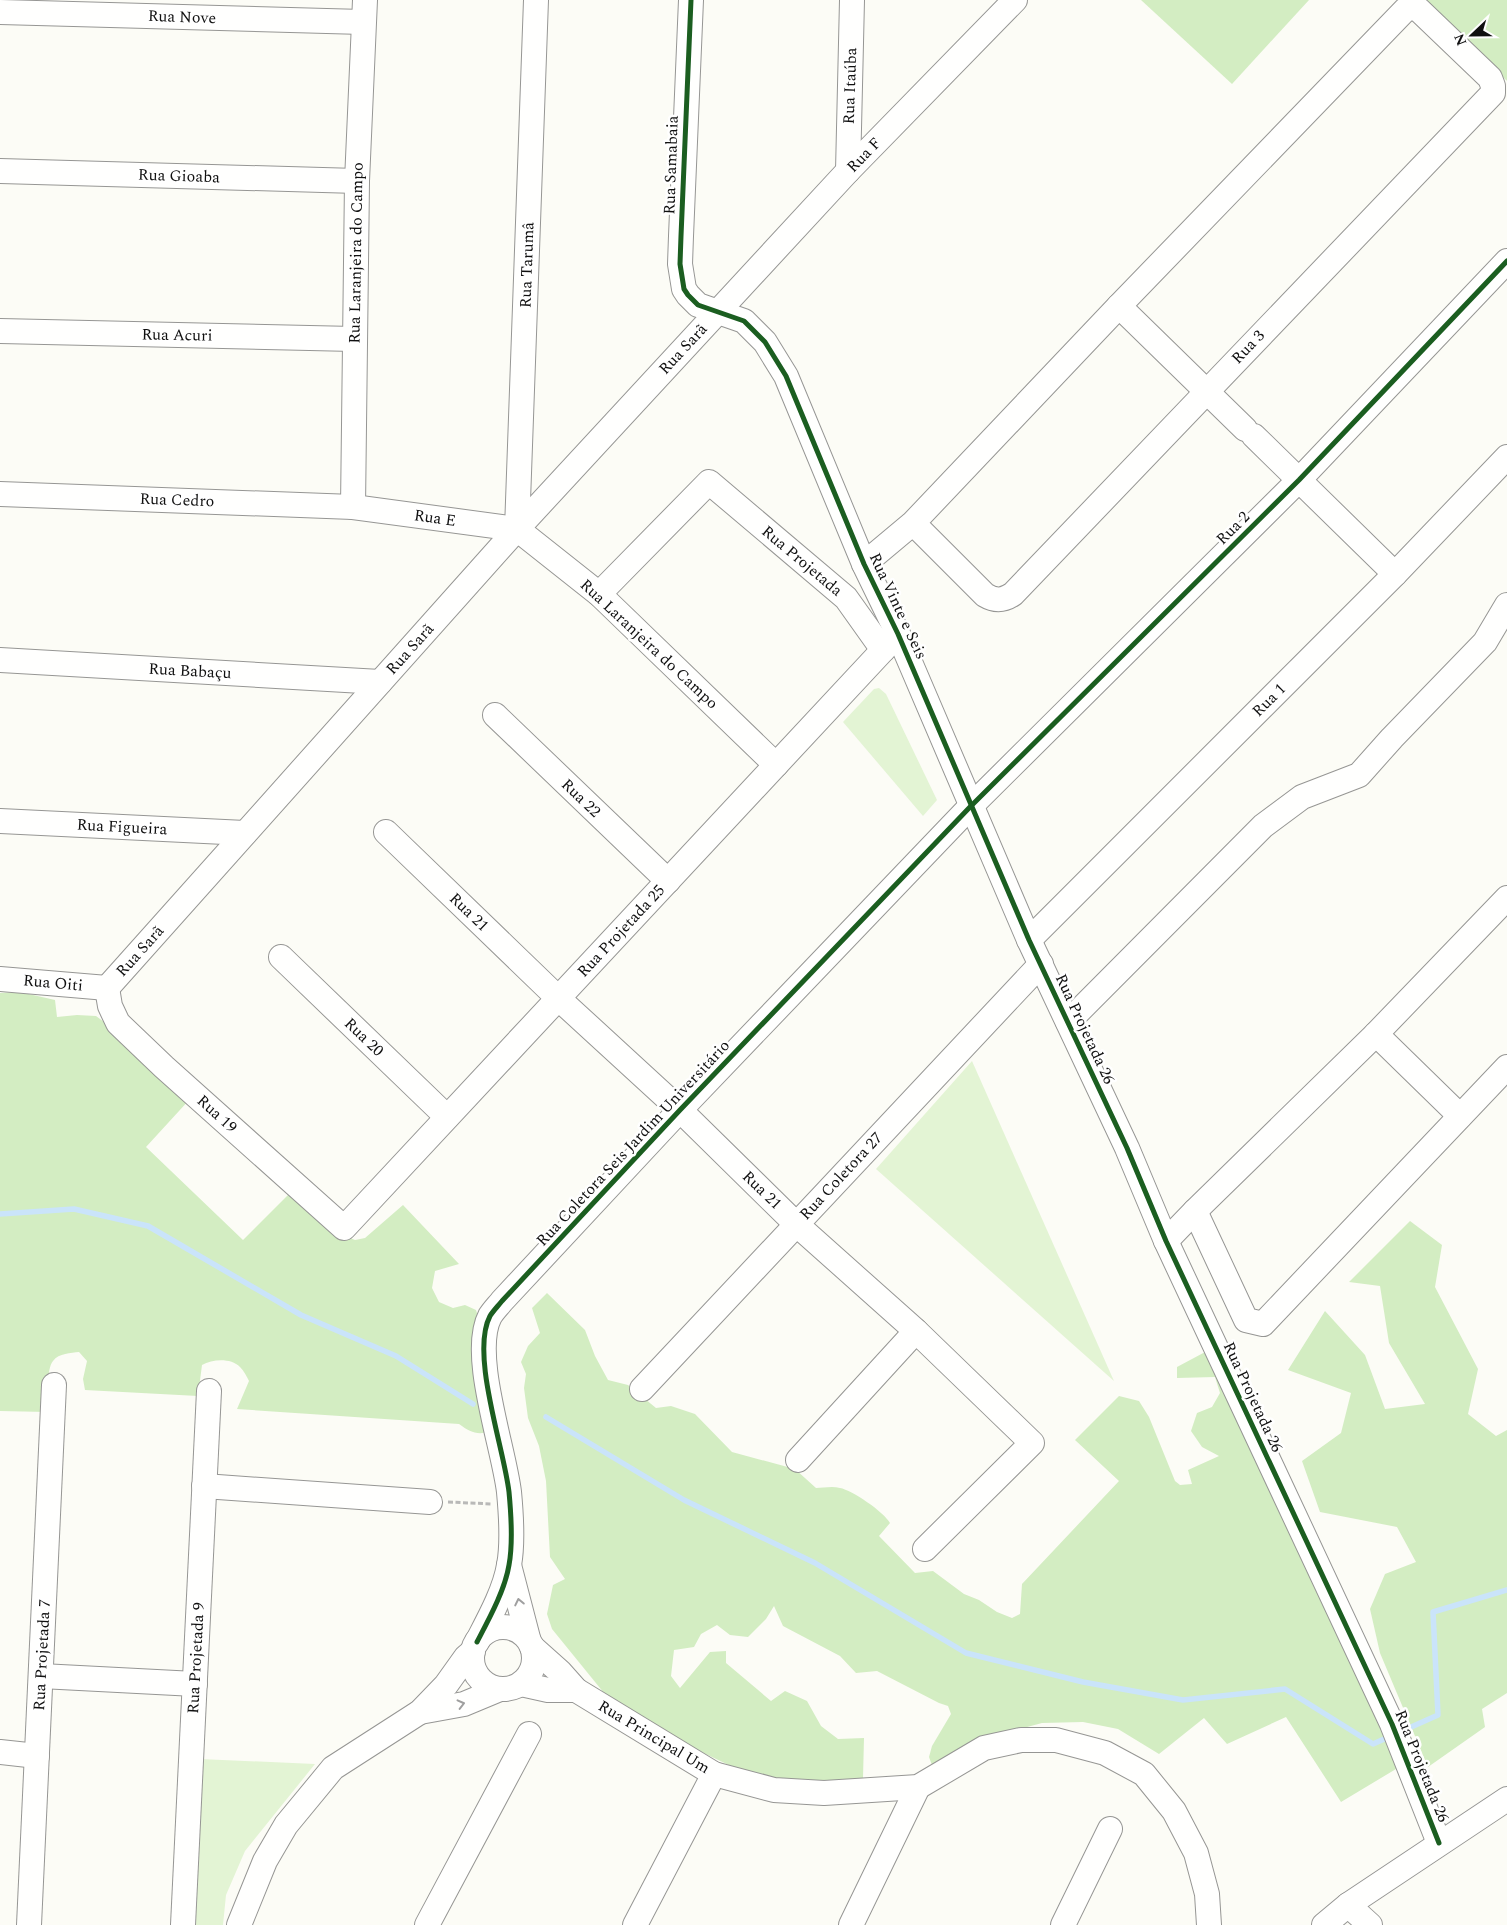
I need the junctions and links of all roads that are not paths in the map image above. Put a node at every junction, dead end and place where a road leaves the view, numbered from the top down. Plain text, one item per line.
1 (536, 0) edge
2 (691, 0) edge
3 (852, 0) edge
4 (1015, 0) edge
5 (364, 11) edge
6 (0, 12) edge
7 (0, 171) edge
8 (848, 171) junction
9 (357, 181) junction
10 (1507, 262) edge
11 (1119, 306) junction
12 (716, 313) junction
13 (0, 331) edge
14 (354, 339) junction
15 (1206, 391) junction
16 (1507, 457) edge
17 (1299, 480) junction
18 (0, 494) edge
19 (353, 507) junction
20 (913, 523) junction
21 (517, 529) junction
22 (864, 564) junction
23 (1394, 574) junction
24 (599, 594) junction
25 (1507, 605) edge
26 (890, 642) junction
27 (0, 660) edge
28 (380, 682) junction
29 (494, 715) dead end
30 (776, 765) junction
31 (970, 807) junction
32 (0, 821) edge
33 (386, 832) dead end
34 (245, 833) junction
35 (668, 881) junction
36 (1507, 898) edge
37 (1029, 940) junction
38 (282, 957) dead end
39 (1041, 964) junction
40 (0, 979) edge
41 (107, 988) junction
42 (558, 998) junction
43 (1068, 1022) junction
44 (1376, 1034) junction
45 (1507, 1066) edge
46 (680, 1110) junction
47 (1460, 1116) junction
48 (447, 1118) junction
49 (1195, 1211) junction
50 (796, 1224) junction
51 (344, 1228) joint
52 (1166, 1241) junction
53 (916, 1331) junction
54 (54, 1385) dead end
55 (642, 1389) dead end
56 (209, 1391) dead end
57 (798, 1460) dead end
58 (204, 1486) junction
59 (430, 1502) road end
60 (926, 1549) dead end
61 (509, 1565) junction
62 (530, 1643) junction
63 (475, 1646) junction
64 (41, 1676) junction
65 (195, 1684) junction
66 (510, 1687) junction
67 (576, 1690) junction
68 (420, 1712) junction
69 (529, 1734) dead end
70 (0, 1752) edge
71 (37, 1756) junction
72 (714, 1774) junction
73 (918, 1787) junction
74 (1507, 1799) edge
75 (1110, 1829) dead end
76 (1439, 1843) junction
77 (1348, 1905) junction
78 (29, 1925) edge
79 (183, 1925) edge
80 (239, 1925) edge
81 (427, 1925) edge
82 (635, 1925) edge
83 (851, 1925) edge
84 (1063, 1925) edge
85 (1209, 1925) edge
86 (1324, 1925) edge
87 (1370, 1925) edge

1 - 21 street, Rua Tarumâ
2 - 12 street, Rua Samabaia
3 - 8 street, Rua Itaúba
4 - 8 street, Rua F
5 - 6 street, Rua Nove
5 - 9 street, Rua Laranjeira do Campo
7 - 9 street, Rua Gioaba
8 - 12 street, Rua F
9 - 14 street, Rua Laranjeira do Campo
10 - 17 street, Rua 2
11 - 15 street
11 - 15 street, Rua 3
11 - 20 street
12 - 21 street, Rua Sarã
12 - 22 street, Rua Vinte e Seis
13 - 14 street, Rua Acuri
14 - 19 street, Rua Laranjeira do Campo
15 - 17 street
15 - 20 street, Rua 3
16 - 23 street, Rua 1
17 - 23 street
17 - 31 street, Rua 2
18 - 19 street, Rua Cedro
19 - 21 street, Rua E
20 - 22 street
21 - 24 street, Rua Laranjeira do Campo
21 - 28 street, Rua Sarã
22 - 26 street, Rua Vinte e Seis
23 - 37 street, Rua 1
24 - 26 street, Rua Projetada
24 - 30 street, Rua Laranjeira do Campo
25 - 43 street
26 - 30 street, Rua Projetada 25
26 - 31 street, Rua Vinte e Seis
27 - 28 street, Rua Babaçu
28 - 34 street, Rua Sarã
29 - 35 street, Rua 22
30 - 35 street, Rua Projetada 25
31 - 37 street, Rua Vinte e Seis
31 - 46 street, Rua Coletora Seis Jardim Universitário
32 - 34 street, Rua Figueira
33 - 42 street, Rua 21
34 - 41 street, Rua Sarã
35 - 42 street, Rua Projetada 25
36 - 44 street
37 - 39 street, Rua Vinte e Seis
38 - 48 street, Rua 20
39 - 43 street, Rua Projetada 26
39 - 50 street, Rua Coletora 27
40 - 41 street, Rua Oiti
41 - 51 street, Rua 19
42 - 46 street, Rua 21
42 - 48 street, Rua Projetada 25
43 - 52 street, Rua Projetada 26
44 - 47 street
44 - 49 street
45 - 47 street
46 - 50 street, Rua 21
46 - 61 street, Rua Coletora Seis Jardim Universitário
47 - 49 street
48 - 51 street, Rua Projetada 25
49 - 52 street
50 - 53 street, Rua 21
50 - 55 street, Rua Coletora 27
52 - 76 street, Rua Projetada 26
53 - 57 street
53 - 60 street, Rua 21
54 - 64 street, Rua Projetada 7
56 - 58 street, Rua Projetada 9
58 - 59 street
58 - 65 street, Rua Projetada 9
62 -> 61 street
61 - 63 street
62 - 63 street
62 - 66 street
62 - 67 street, Rua Principal Um
63 - 66 street
63 - 68 street
64 - 65 street
64 - 71 street, Rua Projetada 7
65 - 79 street, Rua Projetada 9
66 - 67 street
68 -> 66 street
67 - 72 street, Rua Principal Um
68 - 80 street
69 - 81 street
70 - 71 street
71 - 78 street, Rua Projetada 7
72 - 73 street, Rua Principal Um
72 - 82 street
73 - 83 street
73 - 85 street, Rua Principal Um
74 - 76 street
75 - 84 street
76 - 77 street
77 - 86 street
77 - 87 street

